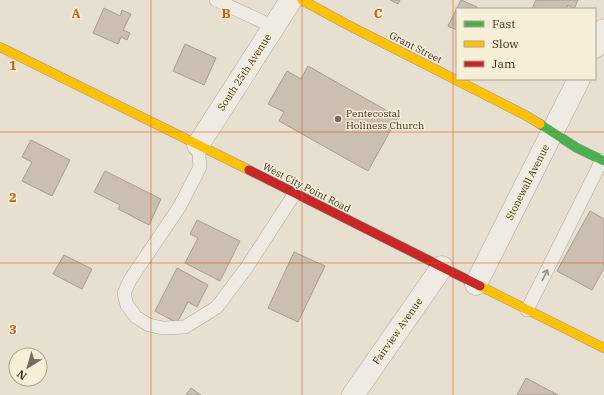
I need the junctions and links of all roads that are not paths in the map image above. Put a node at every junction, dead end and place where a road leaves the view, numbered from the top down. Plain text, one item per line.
1 (216, 0) edge
2 (291, 0) edge
3 (302, 0) edge
4 (274, 27) junction
5 (604, 30) edge
6 (596, 45) edge
7 (0, 47) edge
8 (456, 80) edge
9 (457, 80) edge
10 (578, 80) edge
11 (552, 132) junction
12 (198, 145) junction
13 (603, 160) edge
14 (295, 193) junction
15 (442, 267) junction
16 (476, 284) junction
17 (527, 310) junction
18 (604, 348) edge
19 (353, 395) edge

1 - 4 lane
2 - 4 street, South 25th Avenue
3 - 8 street, Grant Street
4 - 12 street, South 25th Avenue
5 - 6 street
7 - 12 street, West City Point Road
9 - 11 street, Grant Street
10 - 11 street, Stonewall Avenue
11 - 13 street, Grant Street
11 - 16 street, Stonewall Avenue
12 - 14 street, West City Point Road
12 - 14 lane
17 -> 13 lane
14 - 15 street, West City Point Road
15 - 16 street, West City Point Road
15 - 19 street, Fairview Avenue
16 - 17 street, West City Point Road
17 - 18 street, West City Point Road

